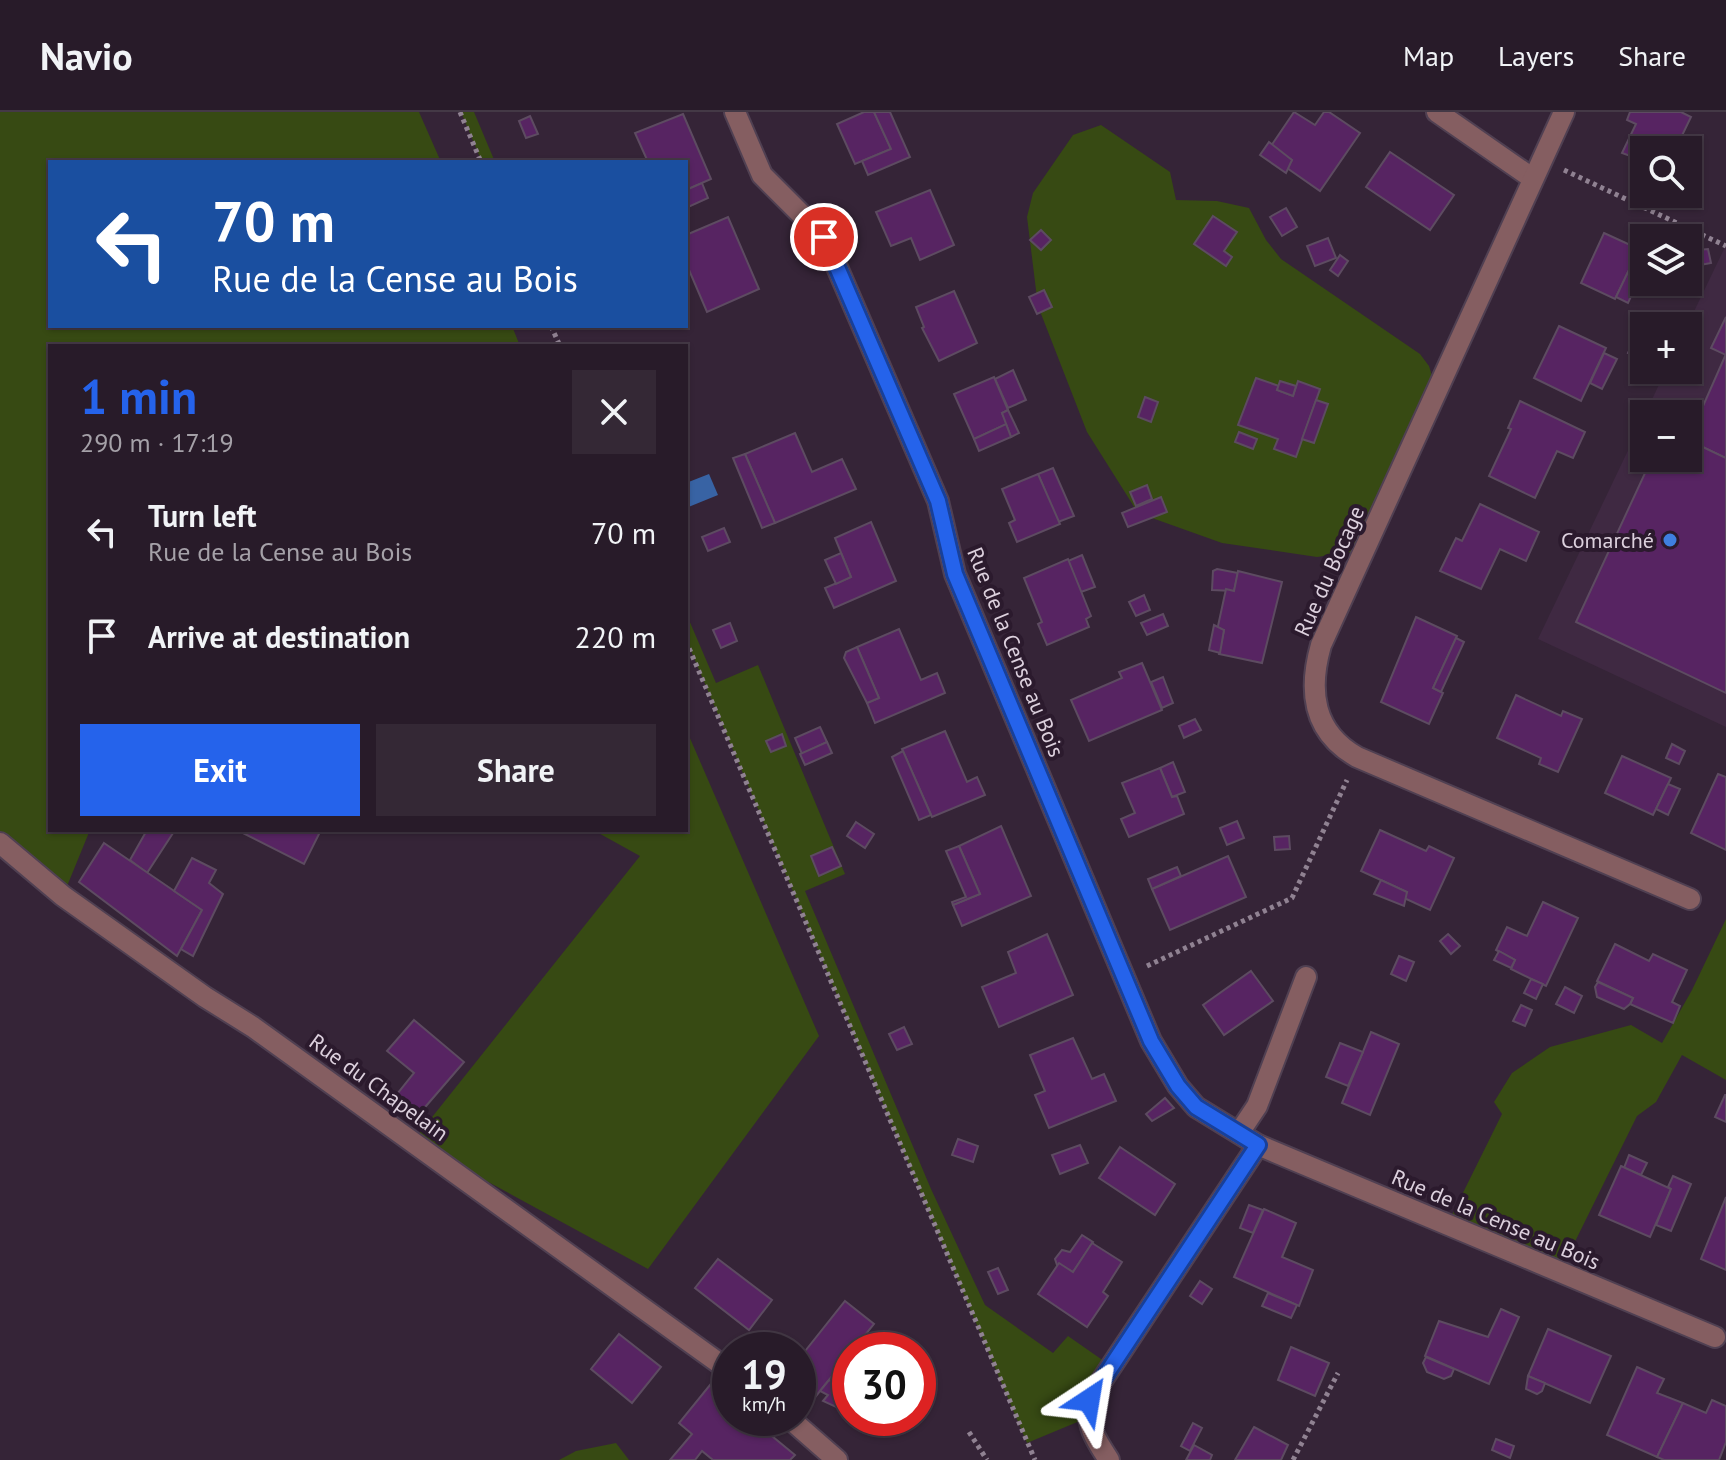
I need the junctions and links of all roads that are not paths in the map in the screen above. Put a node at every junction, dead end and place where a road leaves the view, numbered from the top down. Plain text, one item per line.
1 (735, 112) edge
2 (1437, 112) edge
3 (1564, 112) edge
4 (1536, 168) junction
5 (0, 843) edge
6 (1690, 899) dead end
7 (1306, 977) dead end
8 (1239, 1133) junction
9 (1258, 1145) junction
10 (1715, 1337) dead end
11 (712, 1358) edge
12 (810, 1436) edge
13 (837, 1460) edge
14 (1109, 1460) edge

1 - 8 street, Rue de la Cense au Bois
2 - 4 street
3 - 4 street, Rue du Bocage
4 - 6 street, Rue du Bocage
5 - 11 street, Rue du Chapelain
7 - 8 street
8 - 9 street, Rue de la Cense au Bois
9 - 10 street, Rue de la Cense au Bois
9 - 14 street
12 - 13 street

